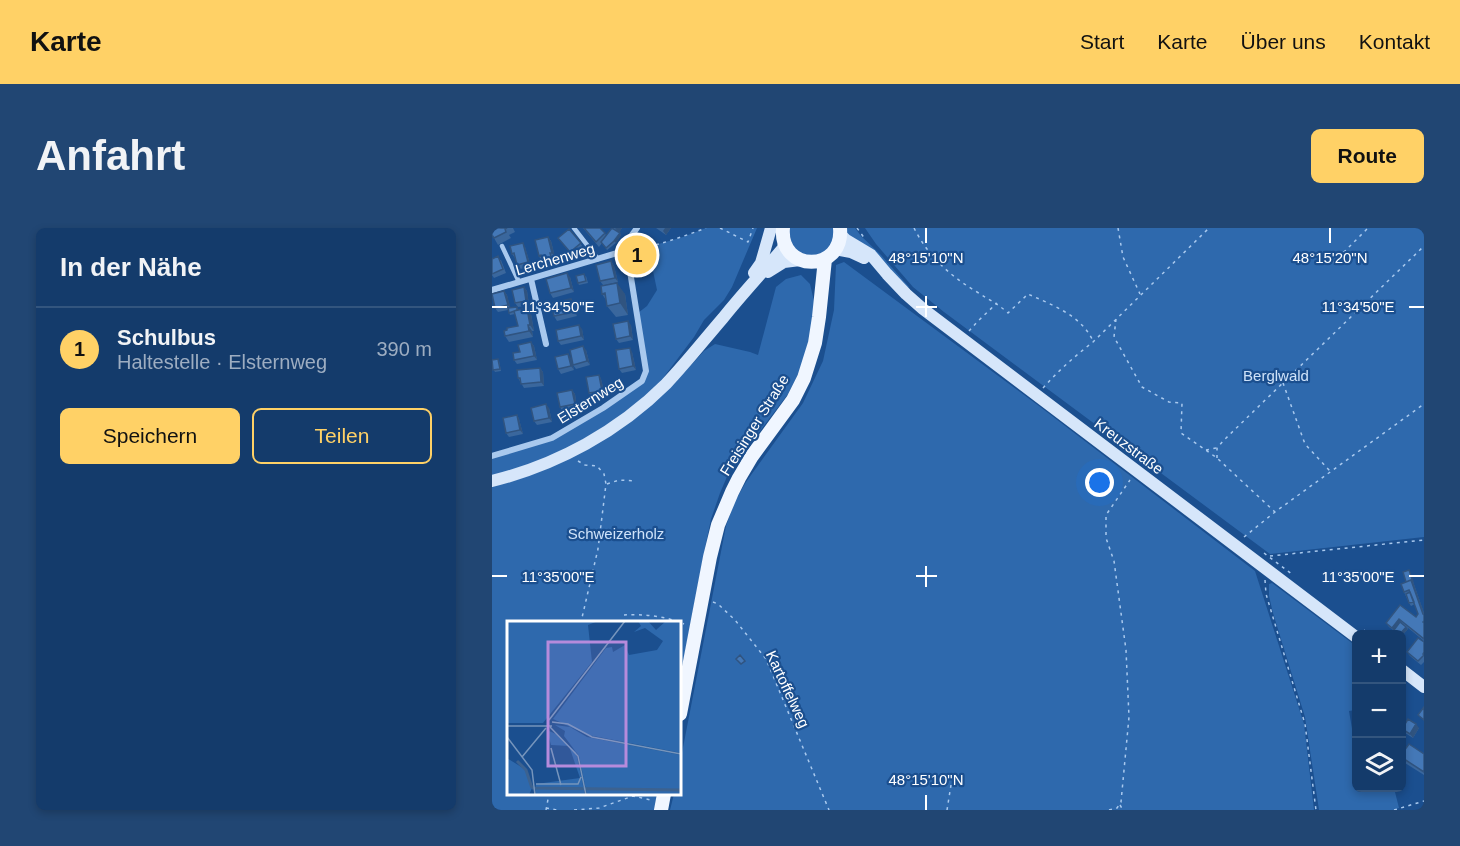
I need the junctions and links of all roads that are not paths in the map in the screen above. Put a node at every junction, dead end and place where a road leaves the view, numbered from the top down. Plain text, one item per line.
1 (574, 228) edge
2 (637, 228) edge
3 (771, 228) edge
4 (783, 228) edge
5 (840, 231) edge
6 (784, 244) junction
7 (502, 246) dead end
8 (624, 251) junction
9 (830, 254) junction
10 (598, 260) junction
11 (805, 261) junction
12 (886, 274) junction
13 (759, 277) junction
14 (531, 279) junction
15 (519, 282) junction
16 (492, 290) edge
17 (821, 292) junction
18 (730, 309) junction
19 (546, 344) dead end
20 (492, 456) edge
21 (492, 481) edge
22 (1352, 633) edge
23 (1406, 674) edge
24 (1424, 687) edge
25 (681, 709) edge

1 - 10 lane
2 - 8 street
3 - 18 main road
4 - 6 main road
5 - 9 main road, Freisinger Straße
5 - 12 main road, Kreuzstraße
6 - 11 main road
6 - 13 main road
7 - 15 lane
8 - 10 street, Lerchenweg
8 - 20 street, Elsternweg
9 - 11 main road
9 - 12 main road, Kreuzstraße
9 - 17 main road, Freisinger Straße
10 - 14 street, Lerchenweg
11 - 13 main road
11 - 17 main road
12 - 22 main road, Kreuzstraße
13 - 18 main road
14 - 15 street, Lerchenweg
14 - 19 street
15 - 16 street, Lerchenweg
17 - 25 main road, Freisinger Straße
18 - 21 main road
23 - 24 main road

